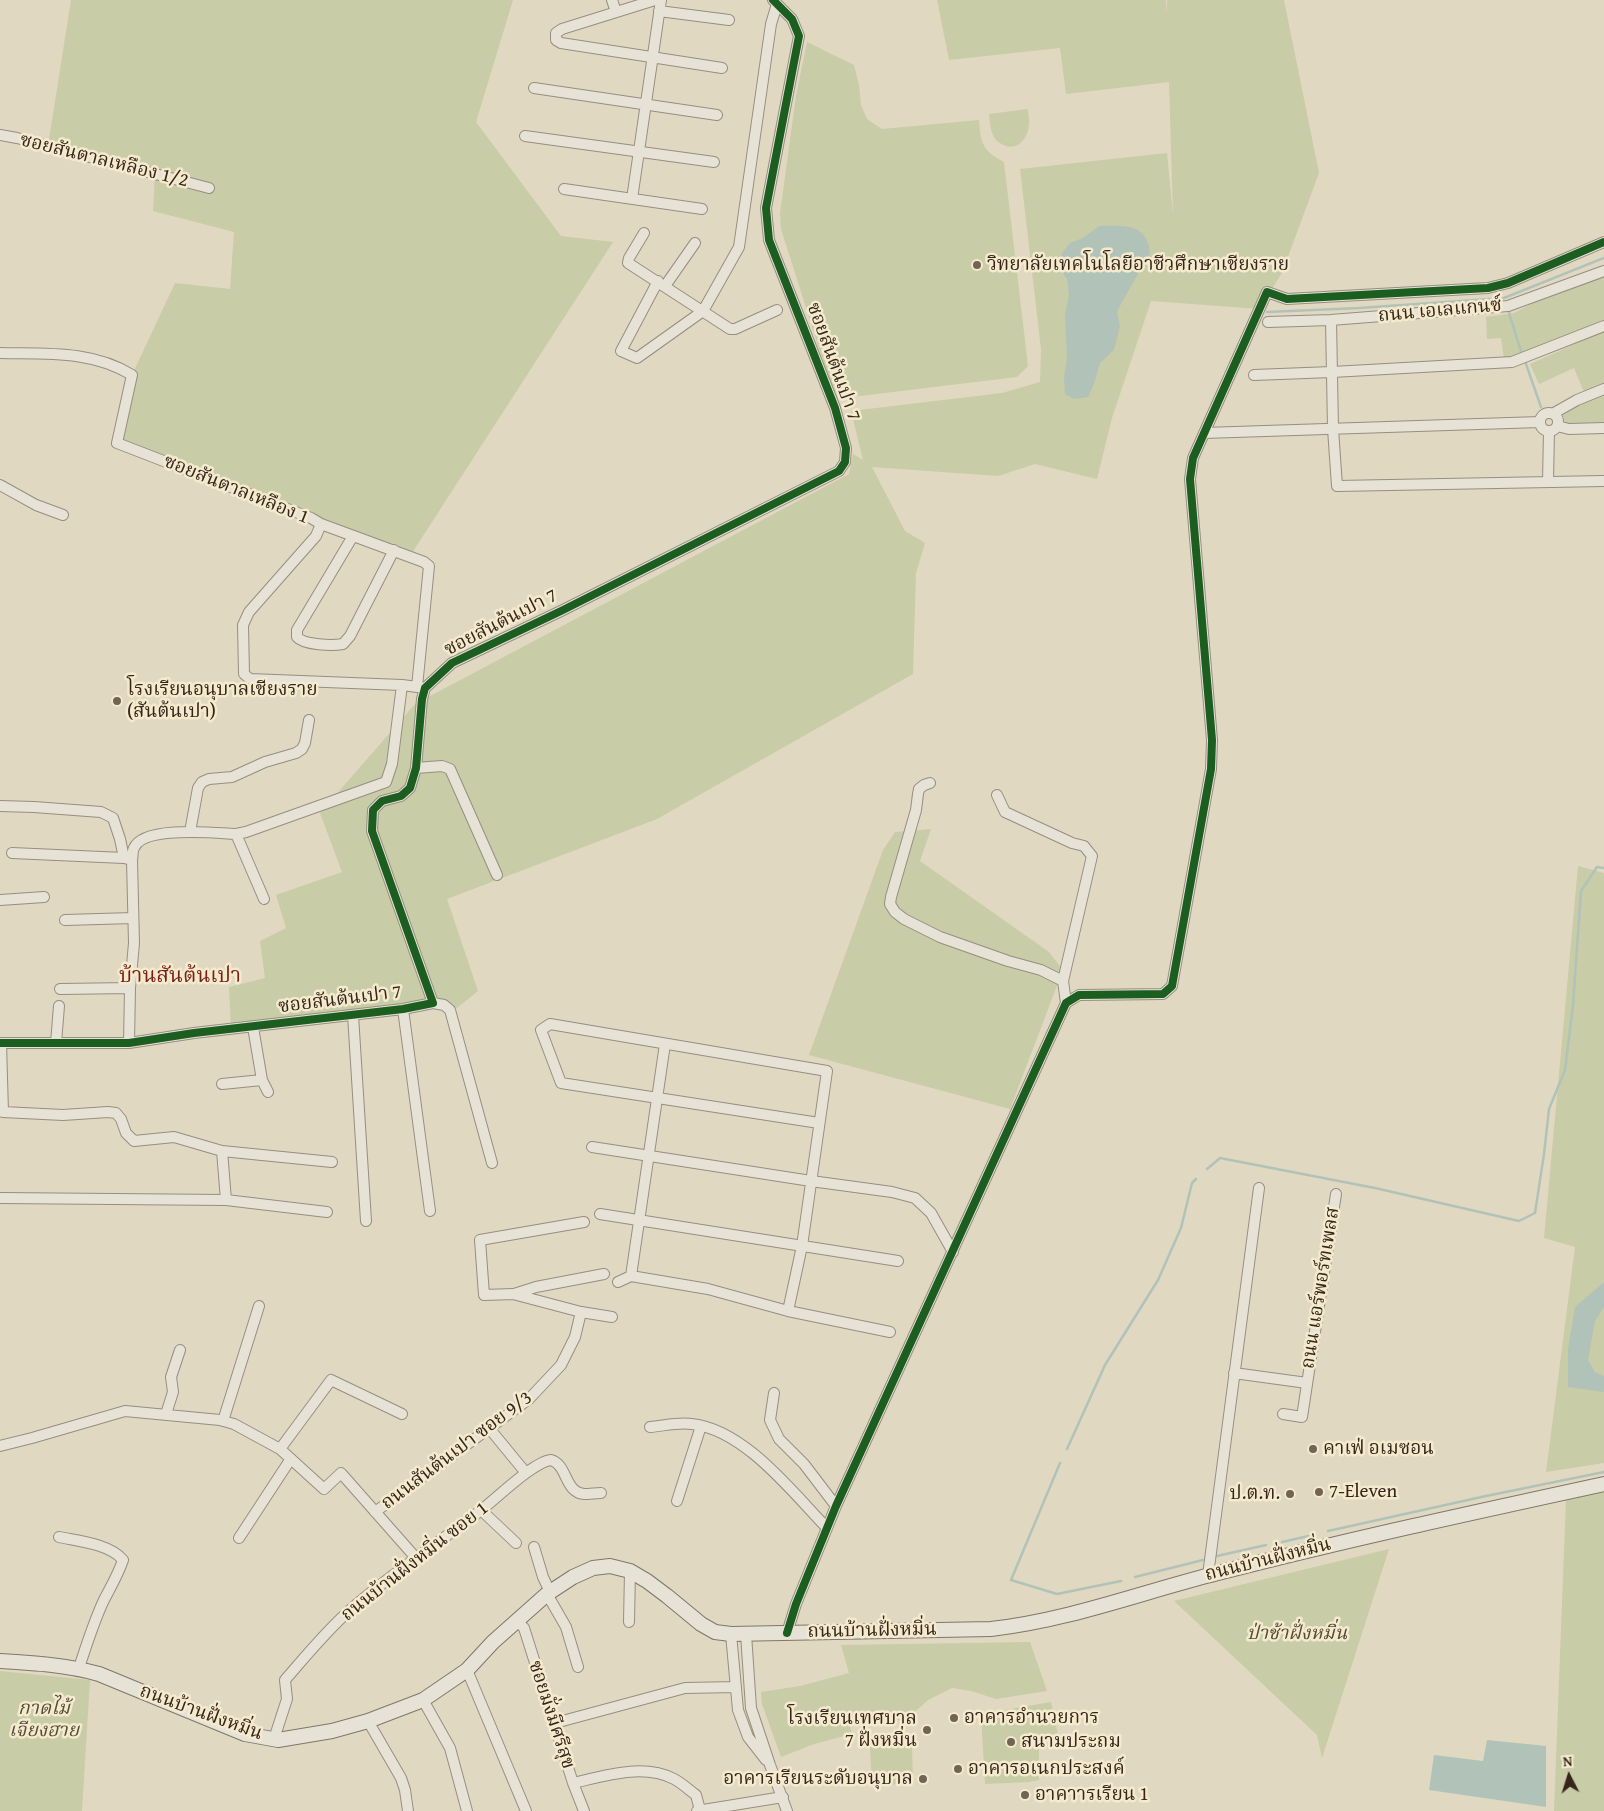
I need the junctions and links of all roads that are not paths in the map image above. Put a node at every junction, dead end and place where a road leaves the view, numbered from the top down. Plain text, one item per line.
1 (612, 0) edge
2 (655, 0) edge
3 (775, 2) edge
4 (660, 5) edge
5 (616, 12) junction
6 (729, 20) dead end
7 (652, 58) junction
8 (722, 68) dead end
9 (534, 88) dead end
10 (646, 104) junction
11 (717, 115) dead end
12 (0, 135) edge
13 (525, 136) dead end
14 (639, 152) junction
15 (714, 162) dead end
16 (209, 188) dead end
17 (564, 189) dead end
18 (632, 199) junction
19 (702, 209) dead end
20 (644, 233) dead end
21 (695, 242) dead end
22 (1604, 242) edge
23 (1604, 271) edge
24 (662, 284) junction
25 (777, 310) dead end
26 (703, 311) junction
27 (1331, 320) junction
28 (1268, 322) dead end
29 (1604, 326) edge
30 (0, 353) edge
31 (1332, 372) junction
32 (1254, 375) dead end
33 (1604, 389) edge
34 (1554, 413) junction
35 (1540, 422) junction
36 (1604, 428) edge
37 (1333, 429) junction
38 (1553, 429) junction
39 (1204, 433) junction
40 (1548, 482) junction
41 (1604, 482) edge
42 (0, 485) edge
43 (63, 515) dead end
44 (321, 524) junction
45 (353, 536) junction
46 (394, 550) junction
47 (402, 684) junction
48 (421, 687) junction
49 (310, 720) dead end
50 (416, 768) junction
51 (930, 784) dead end
52 (997, 795) dead end
53 (0, 806) edge
54 (190, 832) junction
55 (236, 834) junction
56 (12, 853) dead end
57 (128, 859) junction
58 (497, 876) dead end
59 (44, 897) dead end
60 (264, 899) dead end
61 (0, 900) edge
62 (133, 918) junction
63 (65, 920) dead end
64 (1062, 981) junction
65 (60, 988) dead end
66 (130, 988) junction
67 (432, 1003) junction
68 (1066, 1003) junction
69 (59, 1006) dead end
70 (403, 1009) junction
71 (353, 1015) junction
72 (253, 1026) junction
73 (0, 1043) edge
74 (56, 1043) junction
75 (129, 1043) junction
76 (665, 1044) junction
77 (262, 1080) junction
78 (222, 1084) dead end
79 (268, 1092) dead end
80 (657, 1098) junction
81 (819, 1123) junction
82 (592, 1147) dead end
83 (222, 1151) junction
84 (649, 1155) junction
85 (332, 1162) dead end
86 (492, 1164) dead end
87 (811, 1181) junction
88 (1259, 1188) dead end
89 (1336, 1194) dead end
90 (0, 1198) edge
91 (226, 1200) junction
92 (327, 1212) dead end
93 (430, 1212) dead end
94 (600, 1214) dead end
95 (639, 1220) junction
96 (366, 1221) dead end
97 (584, 1222) dead end
98 (802, 1246) junction
99 (953, 1252) junction
100 (898, 1261) dead end
101 (604, 1274) dead end
102 (631, 1276) junction
103 (618, 1282) dead end
104 (513, 1294) junction
105 (259, 1306) dead end
106 (788, 1311) junction
107 (581, 1312) junction
108 (612, 1317) dead end
109 (890, 1332) dead end
110 (180, 1350) dead end
111 (1234, 1373) junction
112 (1307, 1383) junction
113 (774, 1393) dead end
114 (166, 1414) junction
115 (402, 1414) dead end
116 (1283, 1414) dead end
117 (223, 1421) junction
118 (701, 1426) junction
119 (650, 1427) dead end
120 (489, 1428) junction
121 (0, 1446) edge
122 (280, 1449) junction
123 (290, 1460) junction
124 (526, 1474) junction
125 (1604, 1484) edge
126 (601, 1493) dead end
127 (677, 1501) dead end
128 (836, 1506) junction
129 (481, 1510) junction
130 (375, 1512) junction
131 (827, 1528) junction
132 (59, 1536) dead end
133 (239, 1538) dead end
134 (516, 1543) dead end
135 (534, 1547) dead end
136 (416, 1558) junction
137 (630, 1571) junction
138 (1208, 1575) junction
139 (549, 1593) junction
140 (516, 1620) junction
141 (630, 1622) dead end
142 (787, 1633) junction
143 (731, 1634) junction
144 (746, 1634) junction
145 (0, 1661) edge
146 (578, 1667) dead end
147 (79, 1668) junction
148 (467, 1670) junction
149 (736, 1687) junction
150 (424, 1700) junction
151 (368, 1722) junction
152 (555, 1723) junction
153 (274, 1739) junction
154 (770, 1765) junction
155 (573, 1783) junction
156 (782, 1797) junction
157 (408, 1811) edge
158 (467, 1811) edge
159 (526, 1811) edge
160 (584, 1811) edge
161 (699, 1811) edge
162 (788, 1811) edge

1 - 5 street
2 - 5 street
3 - 26 street
3 - 48 street, ซอยสันต้นเปา 7
4 - 6 street
4 - 7 street
5 - 7 street
7 - 8 street
7 - 10 street
9 - 10 street
10 - 11 street
10 - 14 street
12 - 16 street, ซอยสันตาลเหลือง 1/2
13 - 14 street
14 - 15 street
14 - 18 street
17 - 18 street
18 - 19 street
20 - 24 street
21 - 24 street
22 - 39 street
23 - 27 street, ถนน เอเลแกนซ์
24 - 26 street
24 - 26 street
25 - 26 street
27 - 28 street, ถนน เอเลแกนซ์
27 - 31 street
29 - 31 street
30 - 44 street, ซอยสันตาลเหลือง 1
31 - 32 street
31 - 37 street
33 - 34 street
34 - 35 street
34 - 38 street
35 - 37 street
35 - 38 street
36 - 38 street
37 - 39 street
37 - 40 street
38 - 40 street
39 - 68 street
40 - 41 street
42 - 43 street
44 - 45 street
44 - 47 street, ซอยสันตาลเหลือง 1
45 - 46 street
45 - 46 street
46 - 48 street
47 - 48 street, ซอยสันตาลเหลือง 1
47 - 55 street
48 - 50 street, ซอยสันต้นเปา 7
49 - 54 street
50 - 58 street
50 - 67 street, ซอยสันต้นเปา 7
51 - 64 street
52 - 64 street
53 - 57 street
54 - 55 street
54 - 57 street
55 - 60 street
56 - 57 street
57 - 62 street
59 - 61 street
62 - 63 street
62 - 66 street
64 - 68 street
65 - 66 street
66 - 75 street
67 - 70 street, ซอยสันต้นเปา 7
67 - 86 street
68 - 99 street
69 - 74 street
70 - 71 street, ซอยสันต้นเปา 7
70 - 93 street
71 - 72 street, ซอยสันต้นเปา 7
71 - 96 street
72 - 75 street, ซอยสันต้นเปา 7
72 - 77 street
73 - 74 street, ซอยสันต้นเปา 7
73 - 83 street
74 - 75 street, ซอยสันต้นเปา 7
76 - 80 street
76 - 80 street
76 - 81 street
77 - 78 street
77 - 79 street
80 - 81 street
80 - 84 street
81 - 87 street
82 - 84 street
83 - 85 street
83 - 91 street
84 - 87 street
84 - 95 street
87 - 98 street
87 - 99 street
88 - 111 street
89 - 112 street, ถนน แอร์พอร์ทเพลส
90 - 91 street
91 - 92 street
94 - 95 street
95 - 98 street
95 - 102 street
97 - 104 street
98 - 100 street
98 - 106 street
99 - 128 street
101 - 104 street
102 - 103 street
102 - 106 street
104 - 107 street
105 - 117 street
106 - 109 street
107 - 108 street
107 - 120 street, ถนนสันต้นเปา ซอย 9/3
110 - 114 street
111 - 112 street, ถนน แอร์พอร์ทเพลส
111 - 138 street
112 - 116 street, ถนน แอร์พอร์ทเพลส
113 - 128 street
114 - 117 street
114 - 121 street
115 - 122 street
117 - 122 street
118 - 119 street
118 - 127 street
118 - 131 street
120 - 124 street
120 - 130 street, ถนนสันต้นเปา ซอย 9/3
122 - 123 street
123 - 130 street
123 - 133 street
124 - 126 street, ถนนบ้านฝั่งหมิ่น ซอย 1
124 - 129 street, ถนนบ้านฝั่งหมิ่น ซอย 1
125 - 138 street, ถนนบ้านฝั่งหมิ่น
128 - 131 street
129 - 134 street
129 - 136 street, ถนนบ้านฝั่งหมิ่น ซอย 1
130 - 136 street
131 - 142 street
132 - 147 street
135 - 139 street
136 - 153 street, ถนนบ้านฝั่งหมิ่น ซอย 1
137 - 139 street, ถนนบ้านฝั่งหมิ่น
137 - 141 street
137 - 143 street, ถนนบ้านฝั่งหมิ่น
138 - 142 street, ถนนบ้านฝั่งหมิ่น
139 - 140 street, ถนนบ้านฝั่งหมิ่น
139 - 146 street
140 - 148 street, ถนนบ้านฝั่งหมิ่น
140 - 152 street, ซอยมั่งมีศรีสุข
142 - 144 street, ถนนบ้านฝั่งหมิ่น
143 - 144 street, ถนนบ้านฝั่งหมิ่น
143 - 149 street
144 - 154 street
145 - 147 street, ถนนบ้านฝั่งหมิ่น
147 - 153 street, ถนนบ้านฝั่งหมิ่น
148 - 150 street, ถนนบ้านฝั่งหมิ่น
148 - 159 street
149 - 152 street
149 - 154 street
150 - 151 street, ถนนบ้านฝั่งหมิ่น
150 - 158 street
151 - 153 street, ถนนบ้านฝั่งหมิ่น
151 - 157 street
152 - 155 street, ซอยมั่งมีศรีสุข
154 - 156 street
155 - 160 street, ซอยมั่งมีศรีสุข
155 - 161 street
156 - 161 street
156 - 162 street

